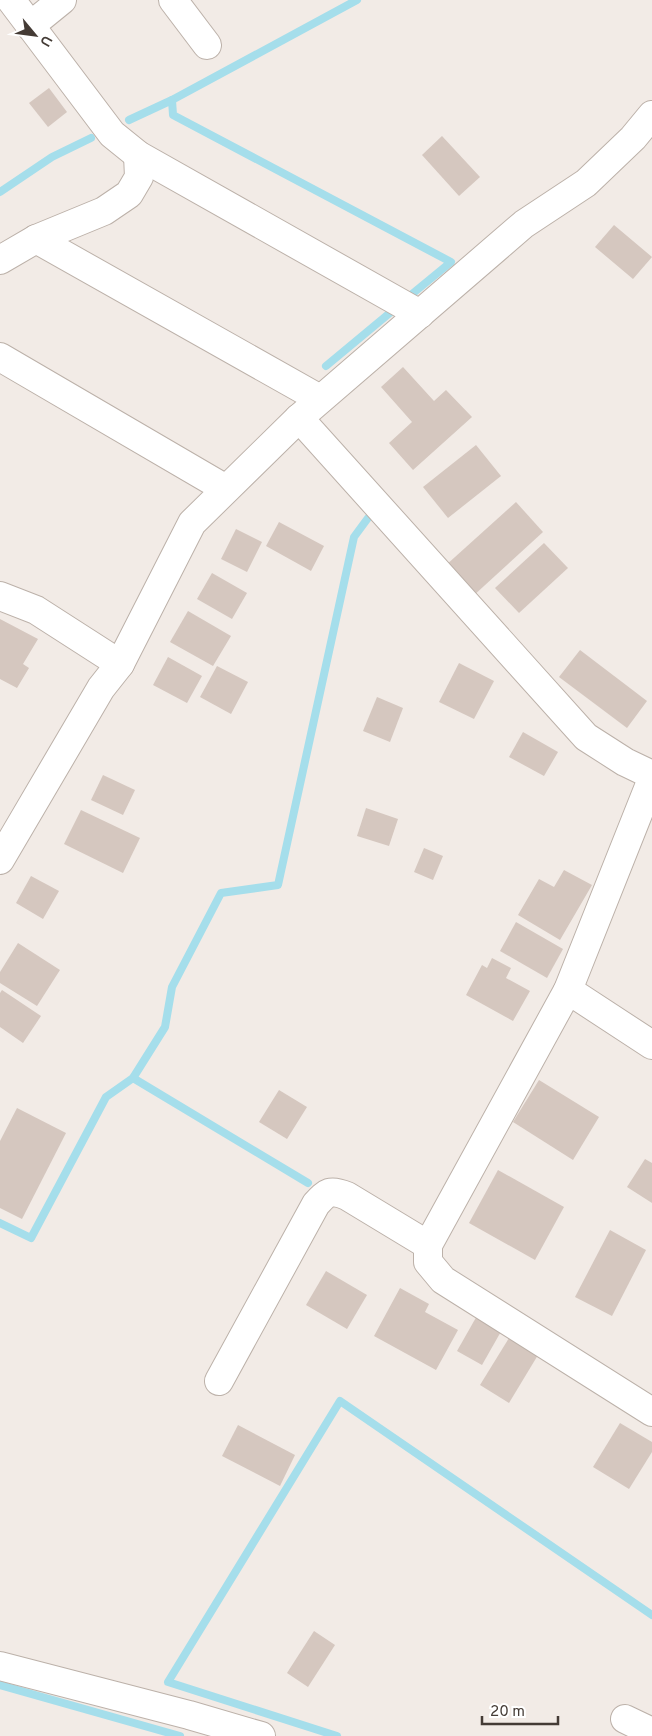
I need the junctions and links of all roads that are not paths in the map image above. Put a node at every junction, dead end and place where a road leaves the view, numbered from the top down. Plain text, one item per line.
1 (11, 0) edge
2 (62, 0) edge
3 (173, 0) edge
4 (30, 26) junction
5 (206, 45) dead end
6 (652, 115) edge
7 (138, 155) junction
8 (36, 239) junction
9 (0, 260) edge
10 (420, 314) junction
11 (0, 356) edge
12 (320, 399) junction
13 (299, 418) junction
14 (226, 489) junction
15 (0, 596) edge
16 (120, 664) junction
17 (652, 777) edge
18 (0, 860) edge
19 (568, 990) junction
20 (652, 1045) edge
21 (428, 1245) junction
22 (219, 1381) dead end
23 (652, 1412) edge
24 (0, 1666) edge
25 (625, 1719) dead end
26 (652, 1732) edge
27 (261, 1736) edge

1 - 4 street
2 - 4 street
3 - 5 street
4 - 7 street
6 - 10 street
7 - 8 street
7 - 10 street
8 - 9 street
8 - 12 street
10 - 12 street
11 - 14 street
12 - 13 street
13 - 14 street
13 - 17 street
14 - 16 street
15 - 16 street
16 - 18 street
17 - 19 street
19 - 20 street
19 - 21 street
21 - 22 street
21 - 23 street
24 - 27 street
25 - 26 street

